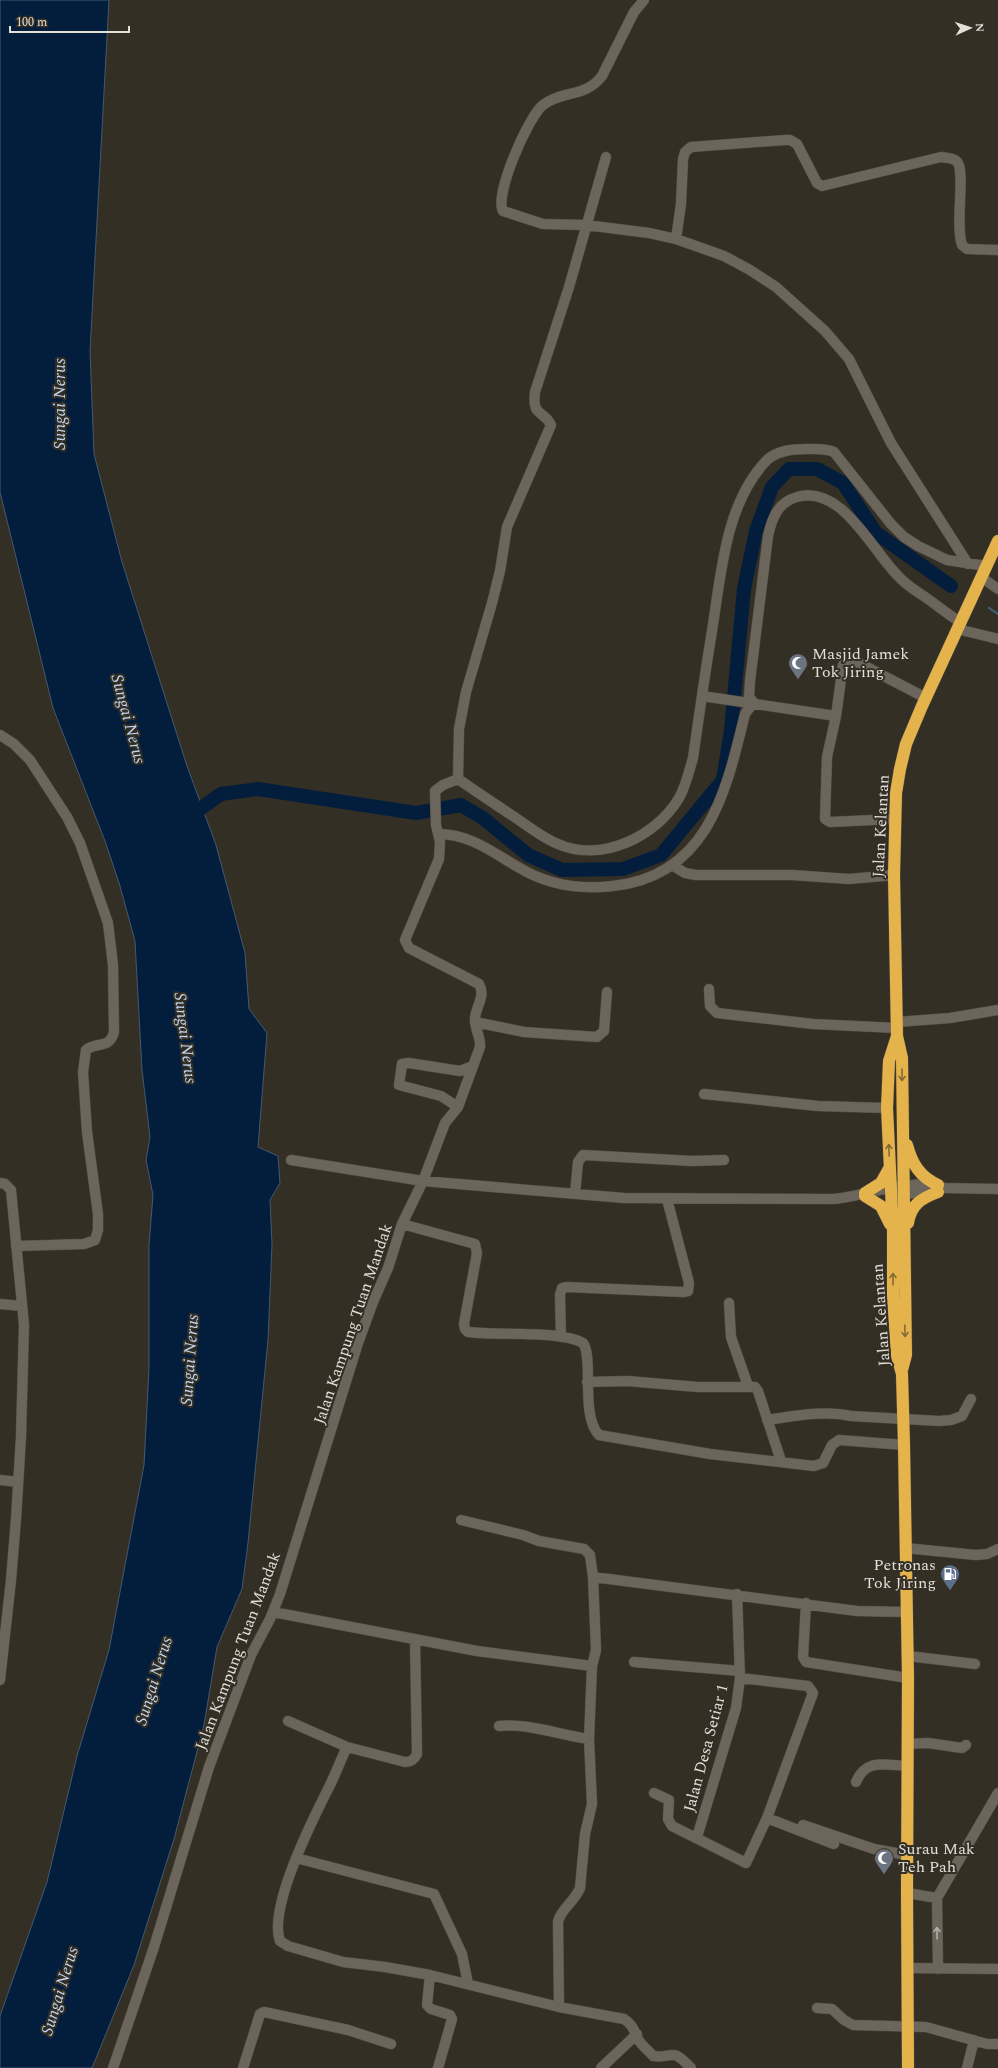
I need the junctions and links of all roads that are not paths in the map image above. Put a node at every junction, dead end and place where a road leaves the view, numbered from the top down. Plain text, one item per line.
1 (644, 0) edge
2 (606, 157) dead end
3 (586, 225) junction
4 (676, 239) junction
5 (998, 250) edge
6 (998, 541) edge
7 (968, 564) junction
8 (983, 574) junction
9 (998, 589) edge
10 (959, 623) junction
11 (998, 639) edge
12 (702, 696) junction
13 (926, 698) junction
14 (752, 703) junction
15 (836, 716) junction
16 (0, 735) edge
17 (458, 779) junction
18 (896, 819) junction
19 (437, 830) junction
20 (672, 866) junction
21 (894, 875) junction
22 (709, 989) dead end
23 (607, 992) dead end
24 (998, 1010) edge
25 (475, 1022) junction
26 (897, 1029) junction
27 (472, 1066) junction
28 (704, 1094) dead end
29 (458, 1107) junction
30 (887, 1108) junction
31 (902, 1126) junction
32 (291, 1160) dead end
33 (724, 1160) dead end
34 (890, 1167) junction
35 (423, 1181) junction
36 (0, 1183) edge
37 (940, 1189) junction
38 (998, 1189) edge
39 (904, 1190) junction
40 (891, 1191) junction
41 (575, 1194) junction
42 (864, 1195) junction
43 (667, 1199) junction
44 (402, 1224) junction
45 (893, 1231) junction
46 (16, 1246) junction
47 (904, 1252) junction
48 (729, 1303) dead end
49 (0, 1304) edge
50 (22, 1306) junction
51 (561, 1337) junction
52 (902, 1374) junction
53 (587, 1382) junction
54 (748, 1386) junction
55 (971, 1399) dead end
56 (767, 1420) junction
57 (903, 1420) junction
58 (904, 1445) junction
59 (781, 1461) junction
60 (0, 1480) edge
61 (18, 1482) junction
62 (461, 1520) dead end
63 (905, 1548) junction
64 (998, 1549) edge
65 (593, 1576) junction
66 (736, 1594) junction
67 (806, 1603) junction
68 (273, 1612) junction
69 (906, 1612) junction
70 (415, 1640) junction
71 (908, 1656) junction
72 (634, 1662) dead end
73 (974, 1664) dead end
74 (592, 1666) junction
75 (740, 1675) junction
76 (908, 1678) junction
77 (0, 1680) edge
78 (288, 1721) dead end
79 (499, 1726) dead end
80 (589, 1739) junction
81 (907, 1744) junction
82 (966, 1745) dead end
83 (347, 1747) junction
84 (907, 1766) junction
85 (856, 1782) dead end
86 (654, 1792) dead end
87 (998, 1793) edge
88 (767, 1818) junction
89 (803, 1825) dead end
90 (696, 1837) junction
91 (834, 1844) dead end
92 (907, 1855) junction
93 (296, 1858) junction
94 (907, 1893) junction
95 (937, 1898) junction
96 (907, 1968) junction
97 (938, 1969) junction
98 (998, 1969) edge
99 (430, 1975) junction
100 (468, 1984) junction
101 (559, 2007) junction
102 (817, 2008) dead end
103 (908, 2025) junction
104 (637, 2034) junction
105 (974, 2040) junction
106 (391, 2044) dead end
107 (998, 2044) edge
108 (113, 2068) edge
109 (244, 2068) edge
110 (438, 2068) edge
111 (601, 2068) edge
112 (691, 2068) edge
113 (908, 2068) edge
114 (967, 2068) edge

1 - 3 street
2 - 3 street
3 - 4 street
3 - 17 street
4 - 5 street
4 - 7 street
6 - 8 highway, Jalan Kelantan
7 - 8 street
7 - 12 street
8 - 9 street
8 - 10 highway, Jalan Kelantan
10 - 11 street
10 - 13 highway, Jalan Kelantan
10 - 14 street
12 - 14 street
12 - 17 street
13 - 15 street
13 - 18 highway, Jalan Kelantan
14 - 15 street
14 - 20 street
15 - 18 street
16 - 46 street
17 - 19 street
18 - 21 highway, Jalan Kelantan
19 - 20 street
19 - 25 street
20 - 21 street
21 - 26 highway, Jalan Kelantan
22 - 26 street
23 - 25 street
24 - 26 street
25 - 27 street, Jalan Kampung Tuan Mandak
26 - 30 highway, Jalan Kelantan
26 -> 31 highway, Jalan Kelantan
27 - 29 street, Jalan Kampung Tuan Mandak
27 - 29 street
28 - 30 street
29 - 35 street, Jalan Kampung Tuan Mandak
34 -> 30 highway, Jalan Kelantan
31 - 37 highway
31 - 39 highway, Jalan Kelantan
32 - 35 street
33 - 41 street
34 - 40 highway, Jalan Kelantan
34 - 42 highway
35 - 41 street
35 - 44 street, Jalan Kampung Tuan Mandak
36 - 46 street
37 - 38 street
37 - 39 street
37 - 47 highway
39 - 40 street
39 - 47 highway, Jalan Kelantan
40 - 42 street
40 - 45 highway, Jalan Kelantan
41 - 43 street
42 - 43 street
42 - 45 highway
43 - 51 street
44 - 51 street
44 - 68 street, Jalan Kampung Tuan Mandak
52 -> 45 highway, Jalan Kelantan
46 - 50 street
47 -> 52 highway, Jalan Kelantan
48 - 54 street
49 - 50 street
50 - 61 street
51 - 53 street
52 - 57 highway
53 - 54 street
53 - 59 street
54 - 56 street
55 - 57 street
56 - 57 street
56 - 59 street
57 - 58 highway
58 - 59 street
58 - 63 highway
60 - 61 street
61 - 77 street
62 - 65 street
63 - 64 street
63 - 69 highway
65 - 66 street
65 - 74 street
66 - 67 street
66 - 75 street, Jalan Desa Setiar 1
67 - 69 street
67 - 76 street
68 - 70 street
68 - 108 street, Jalan Kampung Tuan Mandak
69 - 71 highway
70 - 74 street
70 - 83 street
71 - 73 street
71 - 76 highway
72 - 75 street
74 - 80 street
75 - 88 street
75 - 90 street, Jalan Desa Setiar 1
76 - 81 highway
78 - 83 street
79 - 80 street
80 - 101 street
81 - 82 street
81 - 84 highway
83 - 93 street
84 - 85 street
84 - 92 highway
86 - 90 street, Jalan Desa Setiar 1
87 - 95 street
88 - 90 street, Jalan Desa Setiar 1
88 - 91 street
89 - 92 street
92 - 94 highway
93 - 99 street
93 - 100 street
94 - 95 street
94 - 96 highway
97 -> 95 street
96 - 97 street
96 - 103 highway
97 - 98 street
99 - 100 street
99 - 110 street
100 - 101 street
101 - 104 street
102 - 103 street
103 - 105 street
103 - 113 highway
104 - 111 street
104 - 112 street
105 - 107 street
105 - 114 street
106 - 109 street

